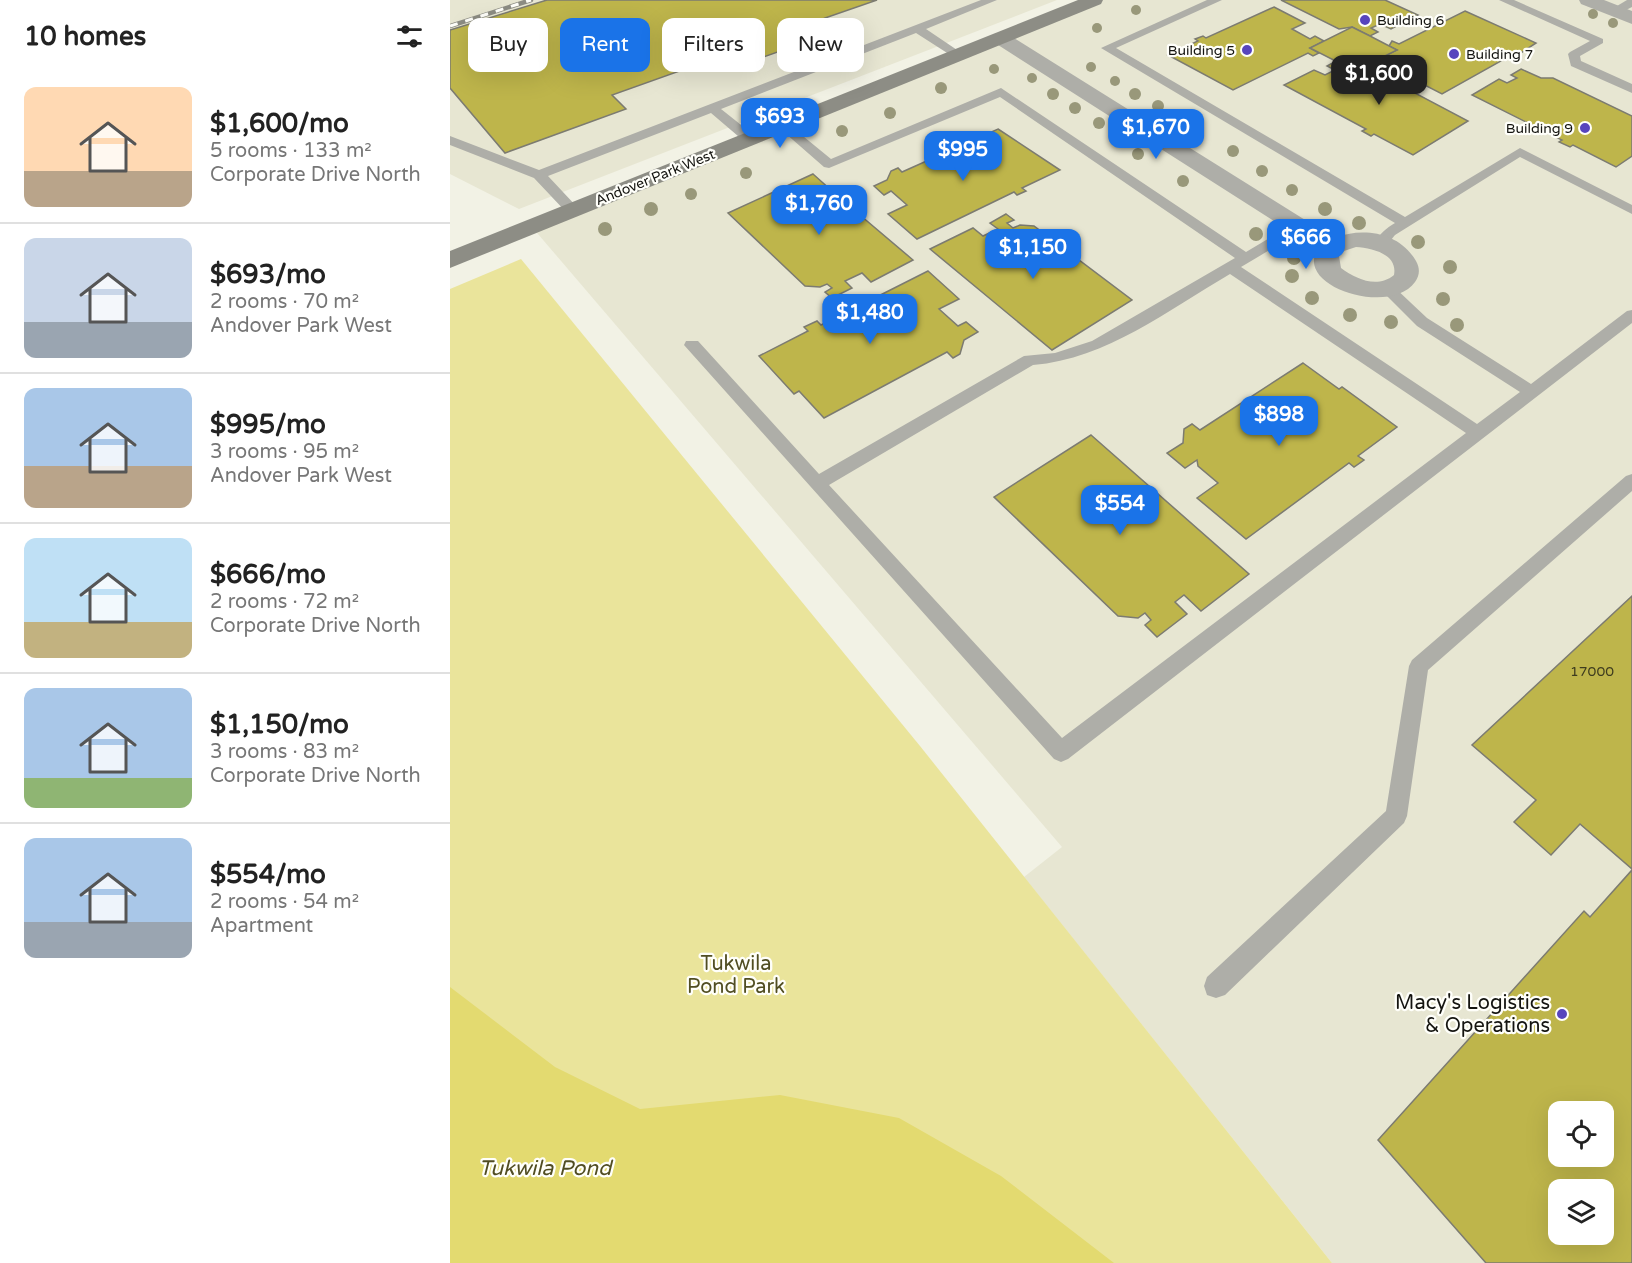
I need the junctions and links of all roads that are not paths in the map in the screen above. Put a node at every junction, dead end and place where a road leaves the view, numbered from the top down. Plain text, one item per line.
1 (991, 0) edge
2 (1091, 0) edge
3 (1216, 0) edge
4 (1505, 0) edge
5 (1588, 0) edge
6 (1626, 11) edge
7 (918, 29) junction
8 (1002, 39) junction
9 (959, 56) junction
10 (1632, 89) edge
11 (713, 108) junction
12 (783, 126) junction
13 (750, 139) junction
14 (450, 140) edge
15 (540, 175) junction
16 (572, 210) junction
17 (1632, 210) edge
18 (1404, 223) junction
19 (1300, 226) junction
20 (1381, 243) junction
21 (1332, 247) junction
22 (1245, 258) junction
23 (450, 260) edge
24 (1230, 267) junction
25 (1388, 288) junction
26 (1632, 315) edge
27 (692, 345) dead end
28 (1531, 392) junction
29 (1478, 433) junction
30 (1632, 481) edge
31 (818, 483) junction
32 (1216, 986) dead end

1 - 7 lane
2 - 8 street, Andover Park West
3 - 18 lane
4 - 10 lane
5 - 6 street
7 - 9 lane
7 - 11 lane
8 - 9 street, Andover Park West
8 - 19 street
9 - 12 street, Andover Park West
11 - 13 lane
11 - 15 lane
12 - 13 street, Andover Park West
12 - 22 lane
13 - 16 street, Andover Park West
14 - 15 lane
15 - 16 lane
16 - 23 street, Andover Park West
17 - 18 lane
18 - 20 lane
19 - 21 street
19 - 22 lane
20 - 21 street
20 - 25 street
21 - 25 street
22 - 24 lane
24 - 29 lane
24 - 31 lane
25 - 28 lane
26 - 28 lane
27 - 31 lane
28 - 29 lane
29 - 31 lane
30 - 32 lane

